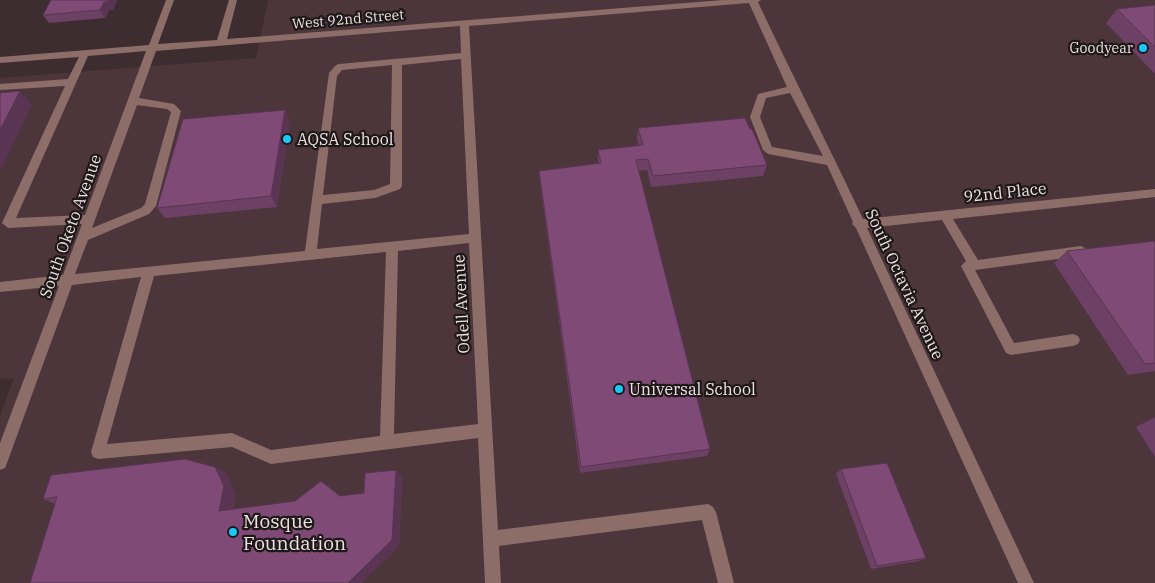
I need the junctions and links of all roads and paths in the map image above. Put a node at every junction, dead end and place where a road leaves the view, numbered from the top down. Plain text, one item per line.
1 (170, 0) edge
2 (233, 0) edge
3 (752, 0) edge
4 (757, 0) edge
5 (464, 23) junction
6 (221, 42) junction
7 (152, 48) junction
8 (85, 53) junction
9 (466, 56) junction
10 (0, 60) edge
11 (397, 62) junction
12 (72, 82) junction
13 (0, 88) edge
14 (793, 89) junction
15 (133, 101) junction
16 (831, 162) junction
17 (1155, 193) edge
18 (317, 200) junction
19 (945, 215) junction
20 (89, 219) junction
21 (858, 224) junction
22 (82, 237) junction
23 (475, 238) junction
24 (392, 247) junction
25 (1098, 249) edge
26 (310, 255) junction
27 (975, 265) junction
28 (149, 272) junction
29 (66, 280) junction
30 (0, 287) edge
31 (1073, 340) dead end
32 (485, 430) junction
33 (387, 443) junction
34 (0, 463) edge
35 (491, 539) junction
36 (493, 583) edge
37 (726, 583) edge
38 (1026, 583) edge

1 - 7 street, South Oketo Avenue
2 - 6 street
3 - 4 street, West 92nd Street
3 - 5 street, West 92nd Street
3 - 14 street, South Octavia Avenue
5 - 6 street, West 92nd Street
5 - 9 street, Odell Avenue
6 - 7 street, West 92nd Street
7 - 8 street, West 92nd Street
7 - 15 street, South Oketo Avenue
8 - 10 street, West 92nd Street
8 - 12 street
9 - 11 street
9 - 23 street, Odell Avenue
11 - 18 street
11 - 18 street
12 - 13 street
12 - 20 street
14 - 16 street, South Octavia Avenue
14 - 16 street
15 - 20 street, South Oketo Avenue
15 - 22 street
16 - 21 street, South Octavia Avenue
17 - 19 street, 92nd Place
18 - 26 street
19 - 21 street, 92nd Place
19 - 27 street
20 - 22 street, South Oketo Avenue
21 - 38 street, South Octavia Avenue
22 - 29 street, South Oketo Avenue
23 - 24 street
23 - 32 street, Odell Avenue
24 - 26 street
24 - 33 street
25 - 27 street
26 - 28 street
27 - 31 street
28 - 29 street
28 - 33 street
29 - 30 street
29 - 34 street, South Oketo Avenue
32 - 33 street
32 - 35 street, Odell Avenue
35 - 36 street, Odell Avenue
35 - 37 street

